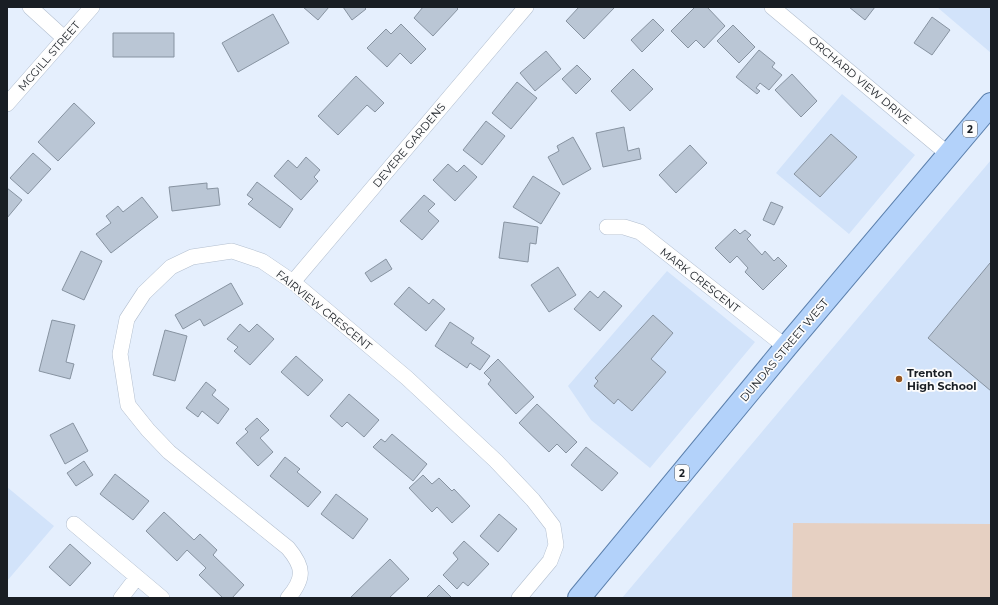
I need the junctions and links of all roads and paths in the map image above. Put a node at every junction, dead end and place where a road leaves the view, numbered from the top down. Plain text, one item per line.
1 (30, 7) edge
2 (92, 7) edge
3 (526, 7) edge
4 (772, 7) edge
5 (64, 38) junction
6 (7, 104) edge
7 (991, 104) edge
8 (948, 154) junction
9 (607, 227) dead end
10 (293, 282) junction
11 (786, 347) junction
12 (74, 524) dead end
13 (137, 577) junction
14 (121, 598) edge
15 (162, 598) edge
16 (288, 598) edge
17 (519, 598) edge
18 (578, 598) edge

1 - 5 street
2 - 5 street, MCGILL STREET
3 - 10 street, DEVERE GARDENS
4 - 8 street, ORCHARD VIEW DRIVE
5 - 6 street, MCGILL STREET
7 - 8 main road, DUNDAS STREET WEST / 2
8 - 11 main road, DUNDAS STREET WEST / 2
9 - 11 street, MARK CRESCENT
10 - 16 street, FAIRVIEW CRESCENT
10 - 17 street, FAIRVIEW CRESCENT
11 - 18 main road, DUNDAS STREET WEST / 2
12 - 13 street
13 - 14 street
13 - 15 street

